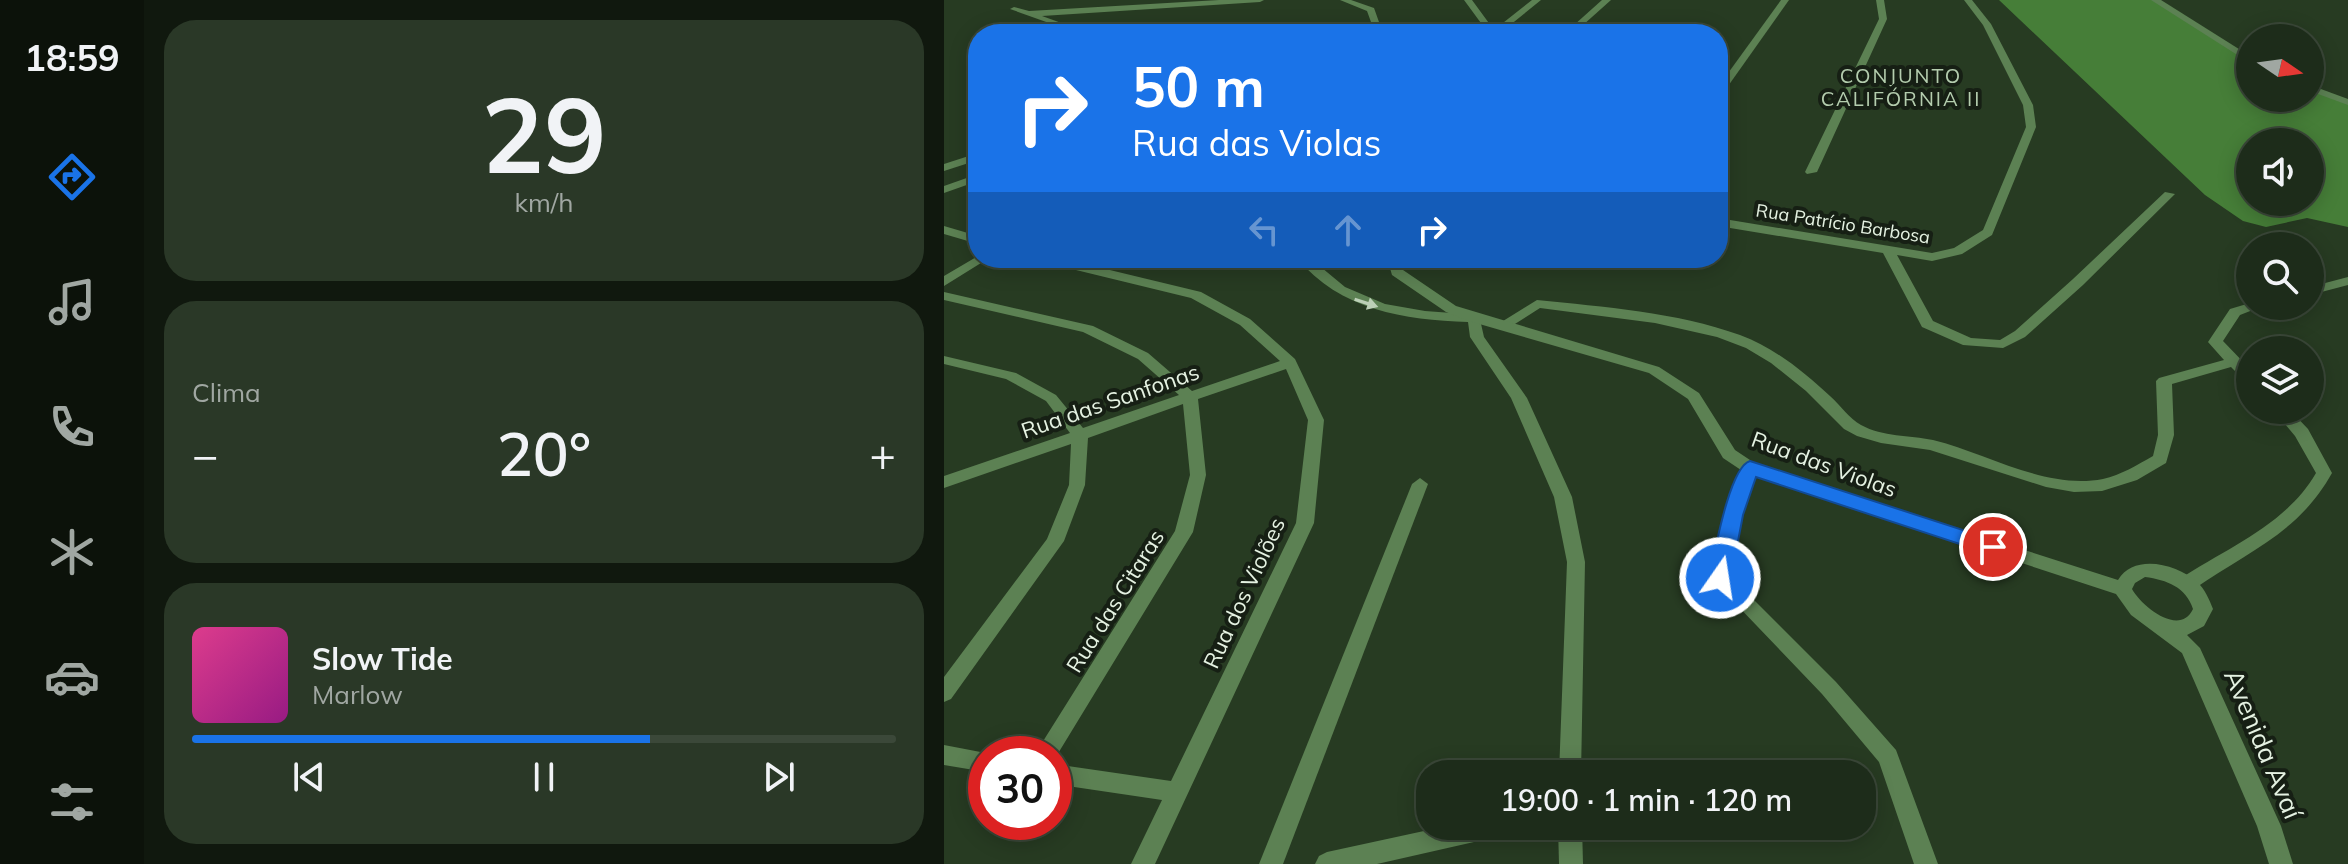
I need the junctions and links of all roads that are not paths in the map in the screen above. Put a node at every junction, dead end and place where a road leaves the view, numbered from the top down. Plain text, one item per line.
1 (1260, 0) edge
2 (1344, 0) edge
3 (1468, 0) edge
4 (1537, 0) edge
5 (1607, 0) edge
6 (1785, 0) edge
7 (1880, 0) edge
8 (1968, 0) edge
9 (2155, 0) edge
10 (1014, 9) dead end
11 (1026, 9) junction
12 (1063, 24) edge
13 (1374, 24) edge
14 (1486, 24) edge
15 (1507, 24) edge
16 (1579, 24) edge
17 (2236, 51) edge
18 (1728, 80) edge
19 (2324, 93) edge
20 (2348, 102) edge
21 (968, 160) edge
22 (944, 168) edge
23 (1811, 172) dead end
24 (968, 181) edge
25 (944, 190) edge
26 (2169, 194) dead end
27 (1728, 224) edge
28 (944, 230) edge
29 (968, 237) edge
30 (1888, 251) junction
31 (968, 267) edge
32 (1085, 268) edge
33 (1312, 268) edge
34 (1396, 268) edge
35 (2348, 281) edge
36 (944, 282) edge
37 (2324, 287) edge
38 (944, 296) edge
39 (2236, 312) edge
40 (1474, 318) junction
41 (1502, 326) junction
42 (944, 360) edge
43 (1290, 362) junction
44 (2234, 362) joint
45 (1190, 397) junction
46 (2294, 424) edge
47 (1080, 435) junction
48 (1750, 468) junction
49 (944, 482) edge
50 (1420, 484) dead end
51 (2124, 584) junction
52 (2187, 584) junction
53 (2196, 622) junction
54 (2160, 625) junction
55 (2190, 648) junction
56 (944, 693) edge
57 (1057, 736) edge
58 (944, 755) edge
59 (968, 759) edge
60 (1570, 760) edge
61 (1072, 777) edge
62 (1176, 792) junction
63 (1434, 840) edge
64 (1570, 840) edge
65 (1143, 864) edge
66 (1271, 864) edge
67 (1327, 864) edge
68 (1571, 864) edge
69 (1926, 864) edge
70 (2281, 864) edge

1 - 11 street
2 - 13 street
3 - 14 street
4 - 15 street
5 - 16 street
6 - 18 street
7 - 23 street
8 - 30 street, Rua Patrício Barbosa
9 - 17 street
10 - 11 street
11 - 12 street
19 - 20 street
21 - 22 street
24 - 25 street
26 - 30 street
27 - 30 street, Rua Patrício Barbosa
28 - 29 street
31 - 36 street
32 - 43 street, Rua dos Violões
33 -> 40 street
34 - 40 street, Rua das Violas
35 - 37 street
38 - 45 street
39 - 44 street
40 - 41 street, Rua das Violas
40 - 60 street
41 - 44 street
41 - 48 street, Rua das Violas
42 - 47 street
43 - 45 street, Rua das Sanfonas
43 - 62 street, Rua dos Violões
45 - 47 street, Rua das Sanfonas
45 - 57 street, Rua das Citaras
46 - 52 street
47 - 49 street, Rua das Sanfonas
47 - 56 street
48 - 51 street, Rua das Violas
48 - 69 street
50 - 66 street
51 - 52 street
51 - 54 street
52 - 53 street
53 - 54 street
53 - 55 street
54 - 55 street, Avenida Avaí
55 - 70 street, Avenida Avaí
58 - 59 street
61 - 62 street
62 - 65 street, Rua dos Violões
63 - 67 street
64 - 68 street

